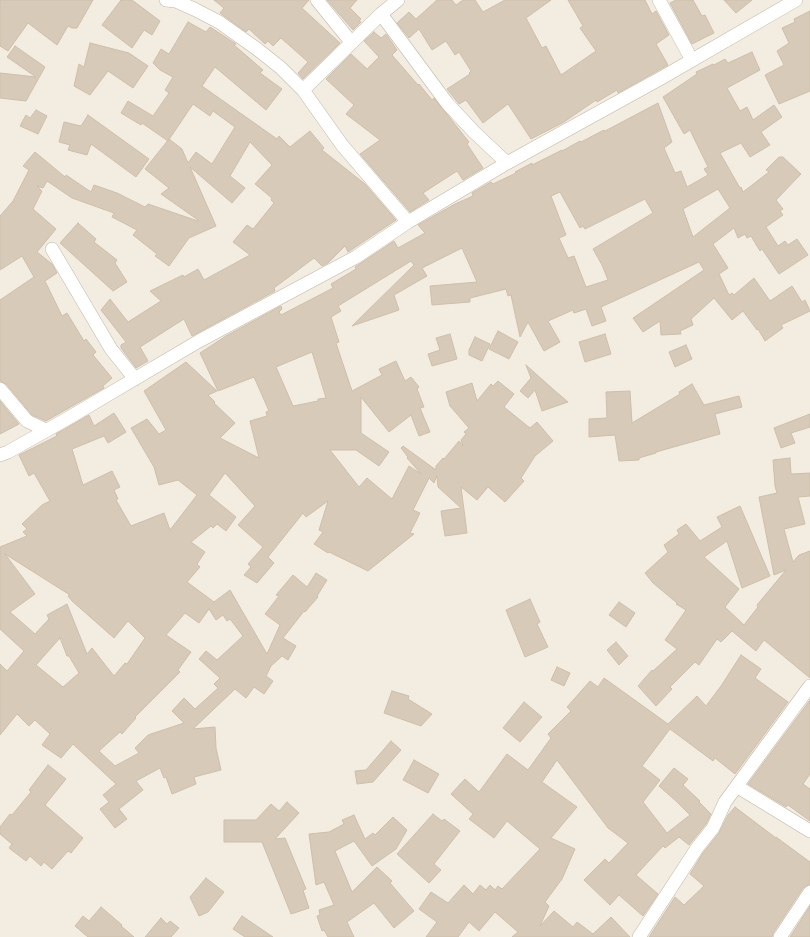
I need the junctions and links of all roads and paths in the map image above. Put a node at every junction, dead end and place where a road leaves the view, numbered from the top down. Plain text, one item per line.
1 (166, 0) edge
2 (317, 0) edge
3 (398, 0) edge
4 (659, 0) edge
5 (796, 0) edge
6 (381, 14) junction
7 (351, 42) junction
8 (692, 60) junction
9 (303, 90) junction
10 (507, 163) junction
11 (408, 222) junction
12 (52, 249) dead end
13 (135, 379) junction
14 (0, 389) edge
15 (46, 430) junction
16 (0, 455) edge
17 (810, 686) edge
18 (738, 786) junction
19 (810, 831) edge
20 (810, 892) edge
21 (639, 937) edge
22 (780, 937) edge

1 - 9 street
2 - 7 street
3 - 6 street
4 - 8 street
5 - 8 street
6 - 7 street
6 - 10 street
7 - 9 street
8 - 10 street
9 - 11 street
10 - 11 street
11 - 13 street
12 - 13 street
13 - 15 street
14 - 15 street
15 - 16 street
17 - 18 street
18 - 19 street
18 - 21 street
20 - 22 street

